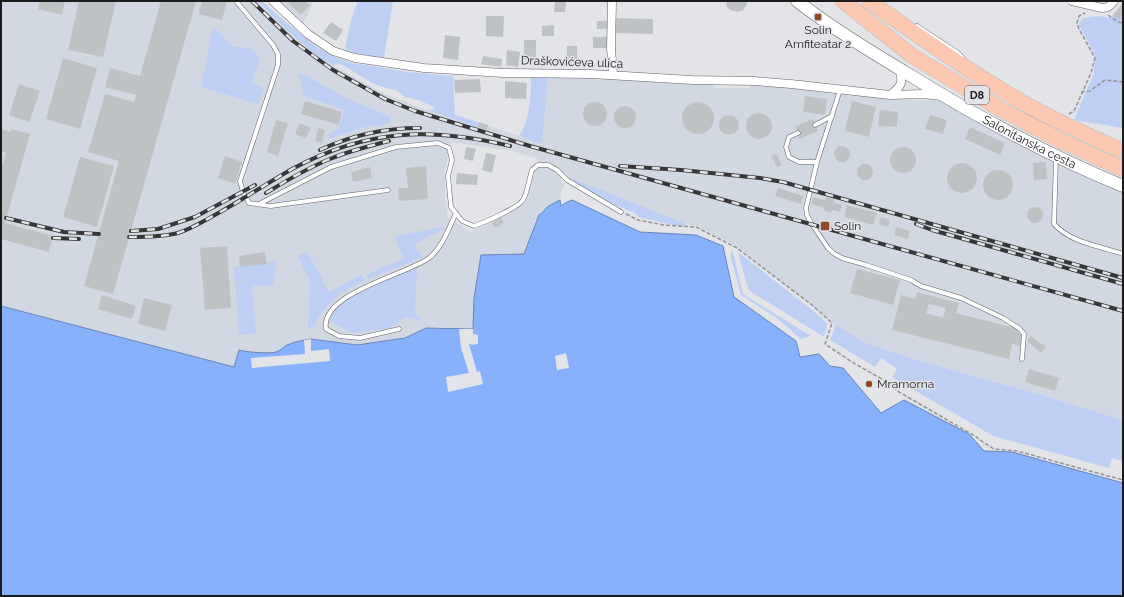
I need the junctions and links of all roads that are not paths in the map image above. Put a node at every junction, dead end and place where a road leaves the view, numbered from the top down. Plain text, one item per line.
1 (236, 1) edge
2 (273, 1) edge
3 (612, 1) edge
4 (797, 1) edge
5 (843, 1) edge
6 (869, 1) edge
7 (873, 1) edge
8 (1072, 1) edge
9 (1114, 1) edge
10 (891, 11) dead end
11 (914, 24) dead end
12 (899, 69) junction
13 (976, 74) junction
14 (613, 75) junction
15 (840, 90) junction
16 (890, 95) junction
17 (945, 97) junction
18 (832, 116) junction
19 (815, 125) dead end
20 (798, 133) dead end
21 (1123, 151) edge
22 (1056, 156) junction
23 (817, 162) junction
24 (1123, 169) edge
25 (1123, 186) edge
26 (388, 190) dead end
27 (259, 204) junction
28 (621, 212) road end
29 (456, 213) junction
30 (1123, 254) edge
31 (399, 329) dead end
32 (1022, 359) dead end

1 - 27 lane
2 - 14 street, Draškovićeva ulica
3 - 14 street
4 - 12 main road, Salonitanska cesta
5 - 24 highway, D8
6 - 13 highway, D8
7 - 10 lane
8 - 9 street
11 - 13 lane
12 - 16 street
12 - 17 main road, Salonitanska cesta
13 - 21 highway, D8
14 - 15 street, Draškovićeva ulica
15 - 16 street, Draškovićeva ulica
15 - 18 lane
16 - 17 street, Draškovićeva ulica
17 - 22 main road, Salonitanska cesta
18 - 19 lane
18 - 23 lane
20 - 23 lane
22 - 25 main road, Salonitanska cesta
22 - 30 lane
23 - 32 lane
26 - 27 lane
27 - 29 lane
28 - 29 lane
29 - 31 lane

